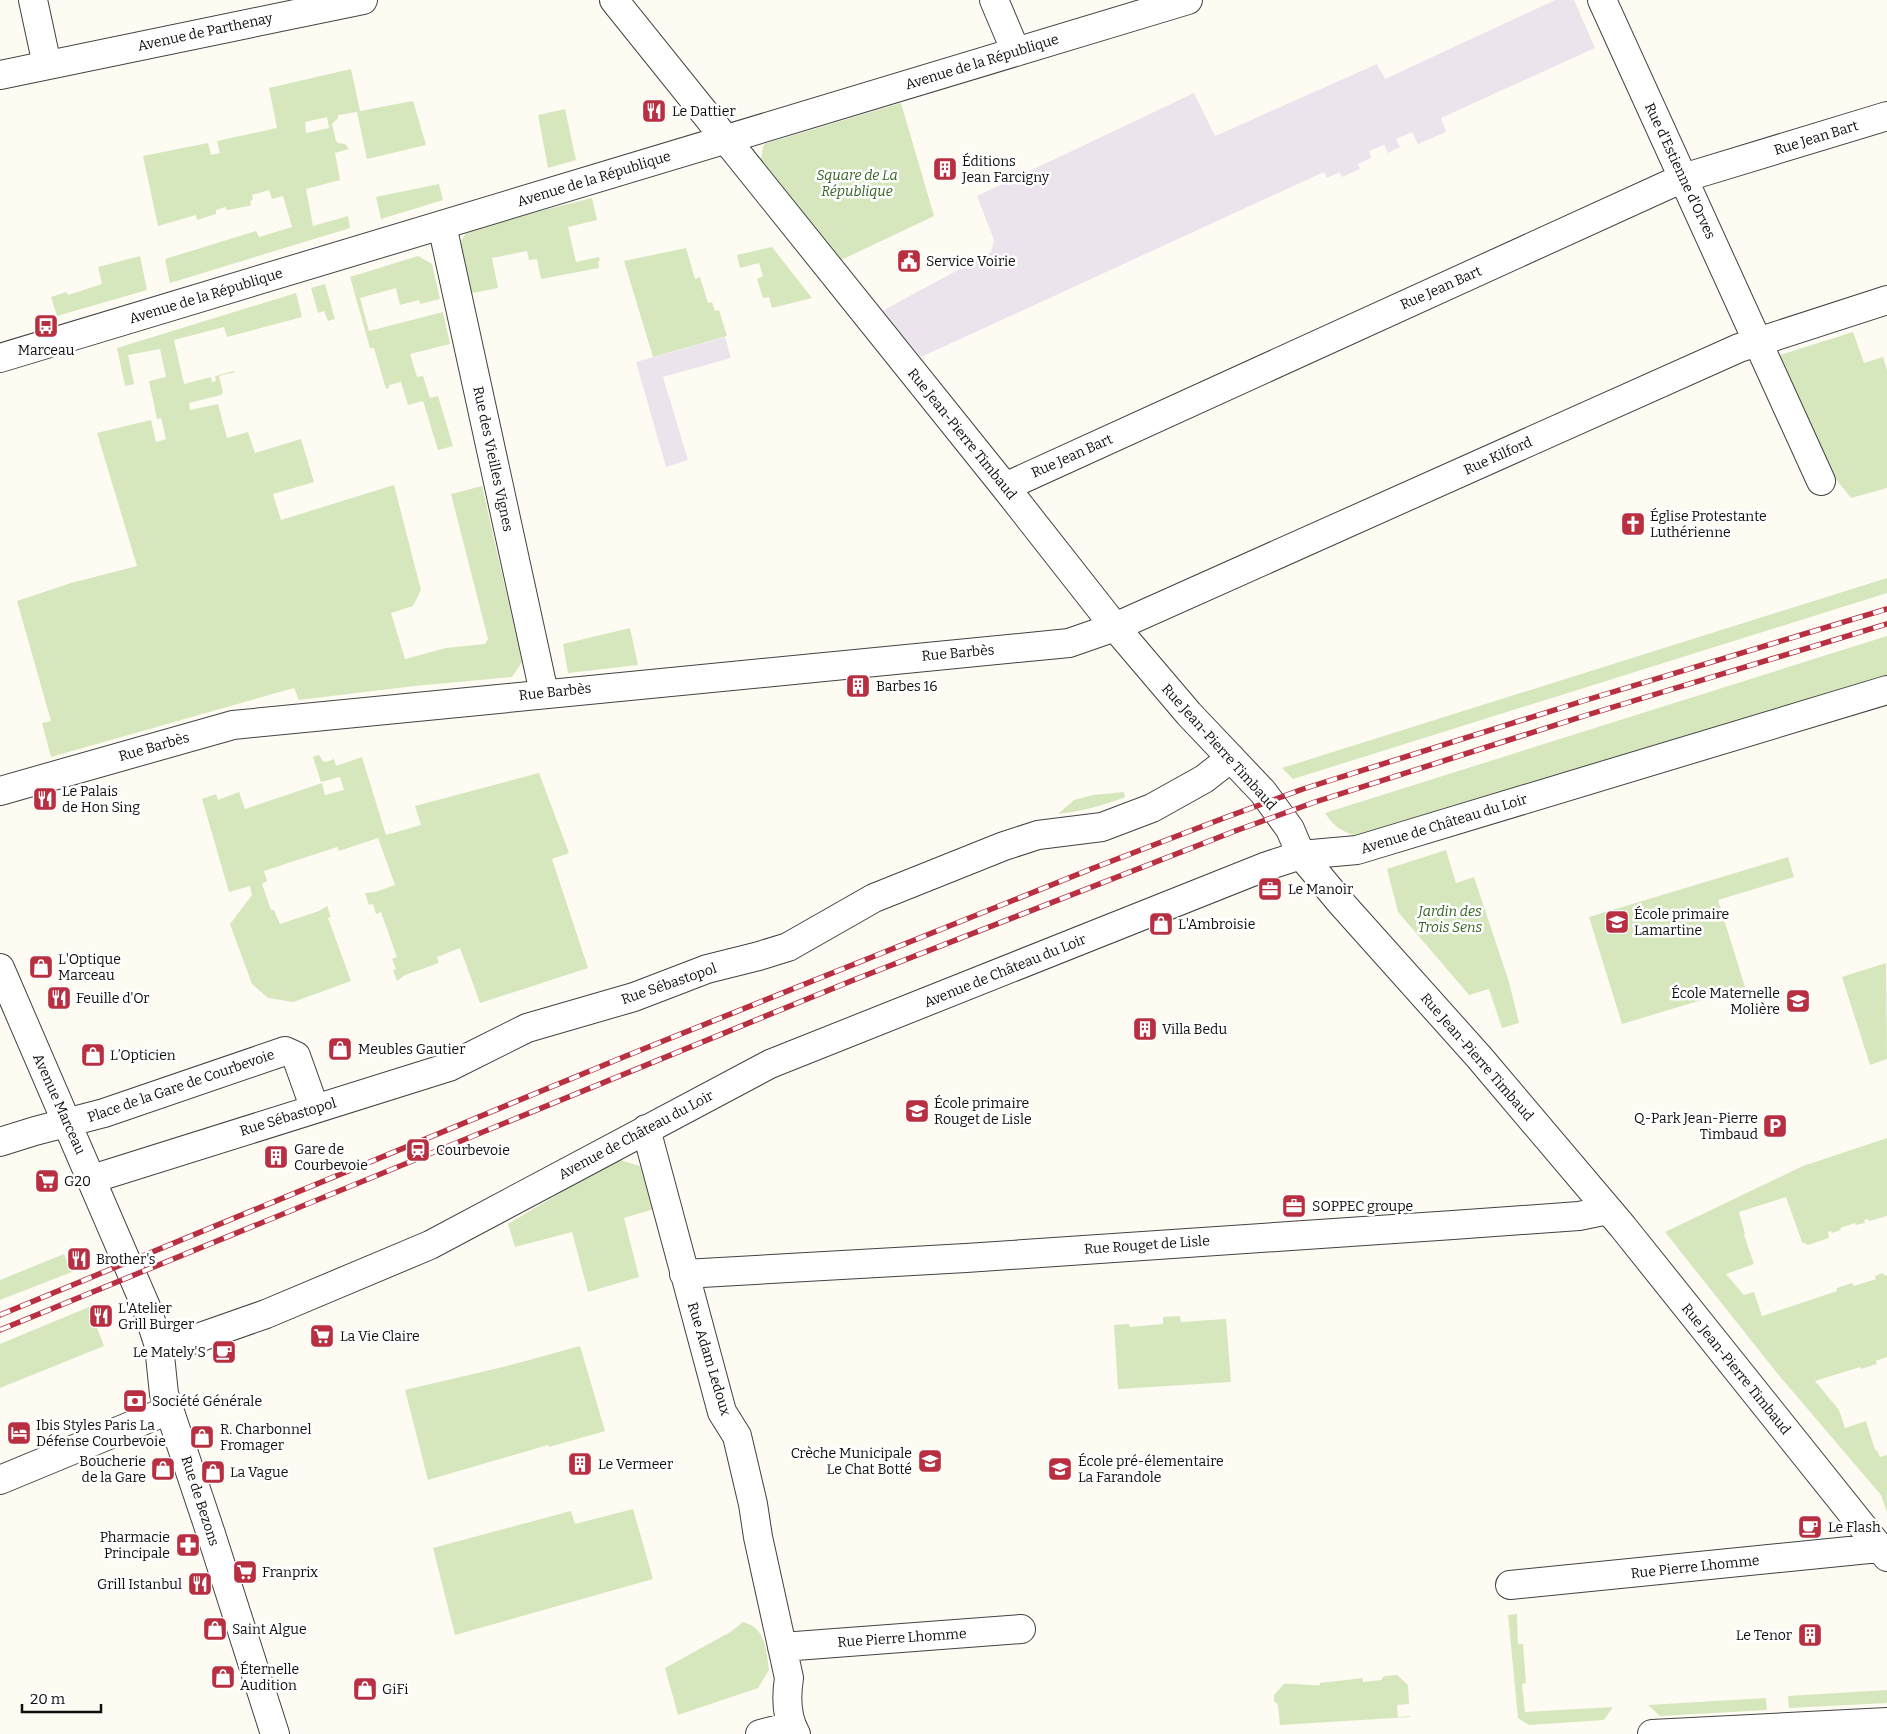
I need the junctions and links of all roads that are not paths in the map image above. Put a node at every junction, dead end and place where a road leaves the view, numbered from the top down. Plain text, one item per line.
1 (33, 0) edge
2 (364, 0) edge
3 (614, 0) edge
4 (994, 0) edge
5 (1188, 0) edge
6 (1602, 0) edge
7 (1016, 52) junction
8 (47, 65) junction
9 (0, 75) edge
10 (1887, 116) edge
11 (726, 139) junction
12 (1683, 178) junction
13 (442, 225) junction
14 (1887, 300) edge
15 (1758, 342) junction
16 (0, 358) edge
17 (1821, 481) dead end
18 (1005, 487) junction
19 (1115, 627) junction
20 (1887, 690) edge
21 (544, 693) junction
22 (1231, 758) junction
23 (0, 791) edge
24 (1301, 855) junction
25 (0, 968) edge
26 (311, 1110) junction
27 (68, 1123) junction
28 (646, 1129) junction
29 (0, 1142) edge
30 (92, 1179) junction
31 (1608, 1210) junction
32 (130, 1268) joint
33 (684, 1274) junction
34 (159, 1346) junction
35 (169, 1410) junction
36 (0, 1480) edge
37 (1883, 1552) edge
38 (1510, 1585) dead end
39 (1021, 1629) dead end
40 (782, 1648) junction
41 (1887, 1722) edge
42 (794, 1730) edge
43 (275, 1734) edge
44 (760, 1734) edge
45 (1652, 1734) edge

1 - 8 street
2 - 8 street, Avenue de Parthenay
3 - 11 street, Rue Jean-Pierre Timbaud
4 - 7 street
5 - 7 street, Avenue de la République
6 - 12 street, Rue d'Estienne d'Orves
7 - 11 street, Avenue de la République
8 - 9 street, Avenue de Parthenay
10 - 12 street, Rue Jean Bart
11 - 13 street, Avenue de la République
11 - 18 street, Rue Jean-Pierre Timbaud
12 - 15 street, Rue d'Estienne d'Orves
12 - 18 street, Rue Jean Bart
13 - 16 street, Avenue de la République
13 - 21 street, Rue des Vieilles Vignes
14 - 15 street, Rue Kilford
15 - 17 street, Rue d'Estienne d'Orves
15 - 19 street, Rue Kilford
18 - 19 street, Rue Jean-Pierre Timbaud
19 - 21 street, Rue Barbès
19 - 22 street, Rue Jean-Pierre Timbaud
20 - 24 street, Avenue de Château du Loir
21 - 23 street, Rue Barbès
22 - 24 street, Rue Jean-Pierre Timbaud
22 - 26 street, Rue Sébastopol
24 - 28 street, Avenue de Château du Loir
24 - 31 street, Rue Jean-Pierre Timbaud
25 - 27 street, Avenue Marceau
26 - 27 street, Place de la Gare de Courbevoie
26 - 30 street, Rue Sébastopol
27 - 29 street
27 - 30 street, Avenue Marceau
28 - 33 street, Rue Adam Ledoux
28 - 34 street, Avenue de Château du Loir
30 - 32 street, Avenue Marceau
31 - 33 street, Rue Rouget de Lisle
31 - 37 street, Rue Jean-Pierre Timbaud
32 - 34 street, Rue de Bezons
33 - 40 street, Rue Adam Ledoux
34 - 35 street, Rue de Bezons
35 - 36 street
35 - 43 street, Rue de Bezons
37 - 38 street, Rue Pierre Lhomme
39 - 40 street, Rue Pierre Lhomme
40 - 42 street, Rue Adam Ledoux
41 - 45 street
42 - 44 street

